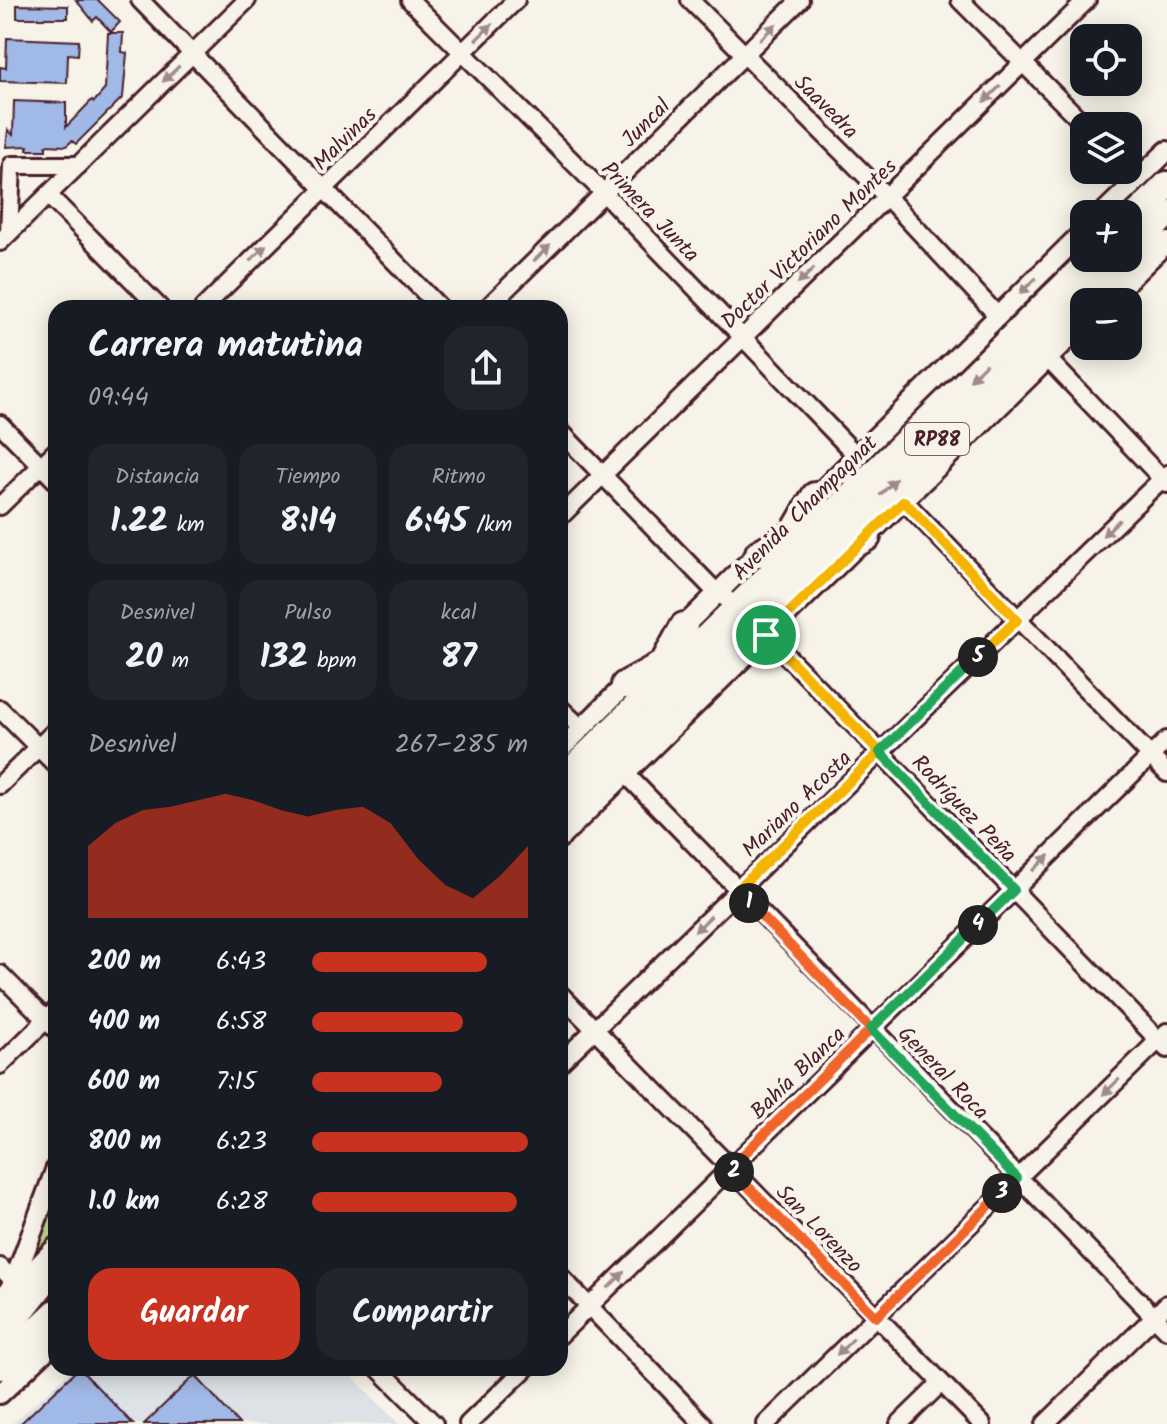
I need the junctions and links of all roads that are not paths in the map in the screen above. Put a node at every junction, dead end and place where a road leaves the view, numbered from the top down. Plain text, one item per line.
1 (140, 0) edge
2 (247, 0) edge
3 (410, 0) edge
4 (516, 0) edge
5 (690, 0) edge
6 (800, 0) edge
7 (960, 0) edge
8 (1087, 0) edge
9 (462, 53) junction
10 (192, 54) junction
11 (745, 55) junction
12 (1024, 62) junction
13 (1072, 112) edge
14 (1167, 151) edge
15 (79, 165) junction
16 (1142, 168) edge
17 (1125, 184) edge
18 (1167, 185) edge
19 (324, 189) junction
20 (604, 193) junction
21 (48, 195) junction
22 (887, 197) junction
23 (1113, 200) edge
24 (1142, 210) edge
25 (1167, 213) edge
26 (4, 238) edge
27 (1142, 238) edge
28 (1167, 242) edge
29 (1070, 245) edge
30 (1079, 272) edge
31 (1107, 272) edge
32 (1120, 288) edge
33 (152, 300) edge
34 (211, 300) edge
35 (432, 300) edge
36 (495, 300) edge
37 (997, 315) junction
38 (1070, 337) edge
39 (743, 338) junction
40 (1048, 359) junction
41 (0, 424) edge
42 (568, 439) edge
43 (856, 455) junction
44 (48, 459) edge
45 (41, 466) junction
46 (48, 473) edge
47 (603, 475) junction
48 (1165, 479) edge
49 (904, 501) junction
50 (0, 506) edge
51 (568, 509) edge
52 (840, 519) junction
53 (781, 577) junction
54 (744, 613) junction
55 (1017, 620) junction
56 (707, 650) junction
57 (648, 708) junction
58 (0, 709) edge
59 (568, 716) edge
60 (582, 729) junction
61 (48, 738) edge
62 (1167, 740) edge
63 (568, 742) edge
64 (38, 748) junction
65 (880, 752) junction
66 (1150, 756) junction
67 (48, 757) edge
68 (625, 773) junction
69 (1167, 773) edge
70 (568, 775) edge
71 (0, 785) edge
72 (568, 800) edge
73 (568, 830) edge
74 (737, 890) junction
75 (1014, 890) junction
76 (0, 974) edge
77 (568, 1002) edge
78 (48, 1016) edge
79 (48, 1024) edge
80 (594, 1029) junction
81 (871, 1029) junction
82 (1164, 1040) edge
83 (568, 1055) edge
84 (0, 1065) edge
85 (730, 1168) junction
86 (1017, 1178) junction
87 (48, 1190) edge
88 (48, 1255) edge
89 (0, 1267) edge
90 (48, 1276) edge
91 (14, 1281) junction
92 (568, 1284) edge
93 (2, 1303) edge
94 (1167, 1304) edge
95 (589, 1306) junction
96 (876, 1317) junction
97 (1154, 1317) junction
98 (48, 1321) edge
99 (568, 1327) edge
100 (1167, 1330) edge
101 (0, 1337) edge
102 (48, 1347) edge
103 (0, 1366) edge
104 (386, 1376) edge
105 (518, 1376) edge
106 (941, 1383) junction
107 (0, 1394) edge
108 (434, 1424) edge
109 (468, 1424) edge
110 (703, 1424) edge
111 (766, 1424) edge
112 (899, 1424) edge
113 (982, 1424) edge
114 (1045, 1424) edge

1 - 10 street
2 - 10 street
3 - 9 street, Primera Junta
9 -> 4 street, Malvinas
5 - 11 street, Saavedra
11 -> 6 street, Juncal
7 - 12 street
8 - 12 street, Doctor Victoriano Montes
9 - 19 street, Malvinas
9 - 20 street, Primera Junta
10 -> 15 street
10 - 19 street
11 - 20 street, Juncal
11 - 22 street, Saavedra
12 - 13 street
12 -> 22 street, Doctor Victoriano Montes
14 - 16 street
15 - 21 street
15 - 26 street
17 - 23 street
18 - 24 highway
34 -> 19 street, Malvinas
19 - 35 street
36 -> 20 street, Juncal
20 - 39 street, Primera Junta
21 - 26 street
21 - 33 street
22 - 37 street, Saavedra
22 -> 39 street, Doctor Victoriano Montes
25 - 27 highway
28 - 32 street
29 -> 37 street, Avenida Champagnat
30 -> 52 highway, Avenida Champagnat / RP88
52 -> 31 highway, Avenida Champagnat / RP88
37 - 43 street, Avenida Champagnat
38 - 40 street, Avenida Champagnat
39 - 43 street, Primera Junta
39 - 47 street, Doctor Victoriano Montes
40 - 48 street
40 - 49 street, Avenida Champagnat
41 - 45 street
42 - 47 street, Rodríguez Peña
43 - 52 street, Avenida Champagnat
44 - 45 street
45 - 46 street
45 - 50 street
47 - 51 street, Doctor Victoriano Montes
47 - 54 street, Rodríguez Peña
48 -> 55 street, Mariano Acosta
49 - 52 street, Avenida Champagnat
49 - 55 street
52 - 53 highway, Avenida Champagnat / RP88
52 - 53 street, Avenida Champagnat
52 - 53 highway
52 - 53 highway
53 - 54 highway, Avenida Champagnat / RP88
53 - 54 street, Avenida Champagnat
54 - 56 highway, Avenida Champagnat / RP88
54 - 56 street, Avenida Champagnat
54 - 65 street, Rodríguez Peña
55 - 65 street, Mariano Acosta
55 - 66 street
56 - 57 highway, Avenida Champagnat / RP88
56 - 57 street, Avenida Champagnat
56 - 57 highway
56 - 57 highway
57 - 60 street, Avenida Champagnat
57 - 68 street, Avenida Champagnat
57 - 70 highway, Avenida Champagnat / RP88
57 - 72 highway, Avenida Champagnat / RP88
58 - 64 street
59 - 60 street
60 - 63 street, Avenida Champagnat
61 - 64 street
62 - 66 street, Bahía Blanca
64 - 67 street
64 - 71 street
65 - 74 street, Mariano Acosta
65 - 75 street, Rodríguez Peña
66 - 69 street
75 -> 66 street, Bahía Blanca
68 - 73 street, Avenida Champagnat
68 - 74 street, General Roca
74 -> 80 street, Mariano Acosta
74 - 81 street, General Roca
75 - 81 street, Bahía Blanca
75 - 82 street, Rodríguez Peña
76 - 78 street
77 - 80 street, San Lorenzo
79 - 84 street
80 - 83 street, Mariano Acosta
80 - 85 street, San Lorenzo
81 - 85 street, Bahía Blanca
81 - 86 street, General Roca
82 -> 86 street
95 -> 85 street, Bahía Blanca
85 - 96 street, San Lorenzo
86 - 96 street
86 - 97 street, General Roca
87 - 91 street
88 - 93 street
89 - 91 street
90 - 101 highway
91 - 93 street
92 - 95 street
94 - 97 street
95 - 99 street, Bahía Blanca
95 - 110 street
96 - 106 street, San Lorenzo
96 -> 111 street
97 - 100 street, General Roca
97 - 114 street
98 - 103 highway
102 - 107 street
104 - 108 street
105 - 109 street
106 - 112 street
106 - 113 street, San Lorenzo

